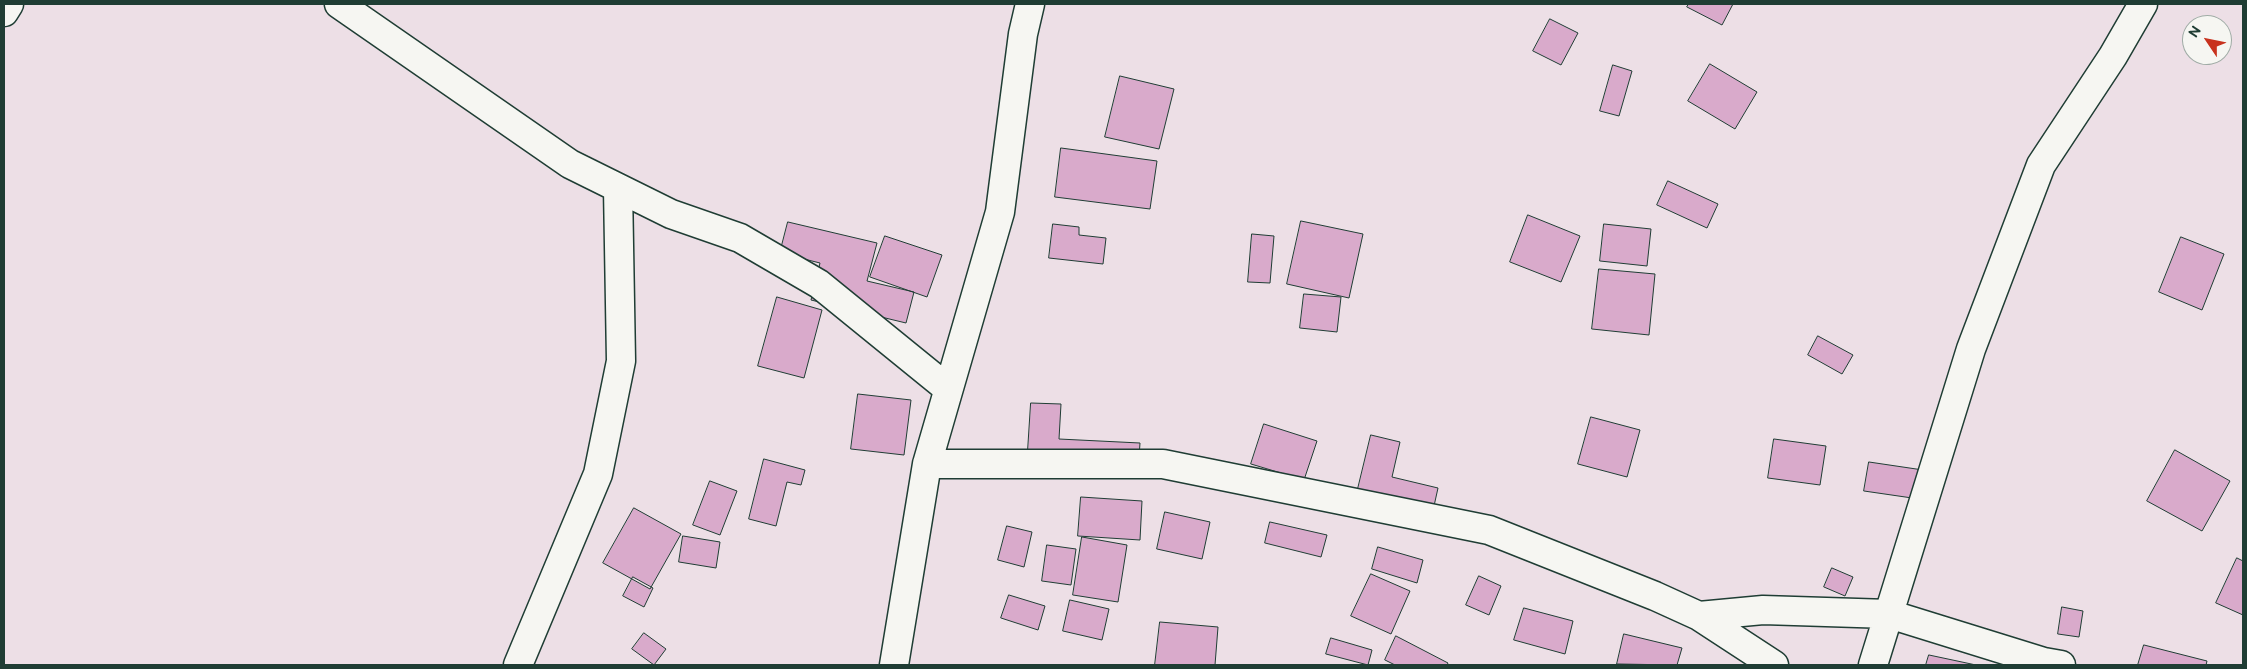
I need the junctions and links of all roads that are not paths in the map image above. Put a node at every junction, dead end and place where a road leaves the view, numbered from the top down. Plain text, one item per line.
1 (9, 4) edge
2 (339, 4) edge
3 (1030, 4) edge
4 (2143, 4) edge
5 (4, 12) edge
6 (618, 188) junction
7 (947, 388) junction
8 (927, 464) junction
9 (1889, 614) junction
10 (1699, 616) junction
11 (518, 665) edge
12 (894, 665) edge
13 (1774, 665) edge
14 (1872, 665) edge
15 (2061, 665) edge

1 - 5 street
2 - 6 street
3 - 7 street
4 - 9 street
6 - 7 street
6 - 11 street
7 - 8 street
8 - 10 street
8 - 12 street
9 - 10 street
9 - 14 street
9 - 15 street
10 - 13 street

